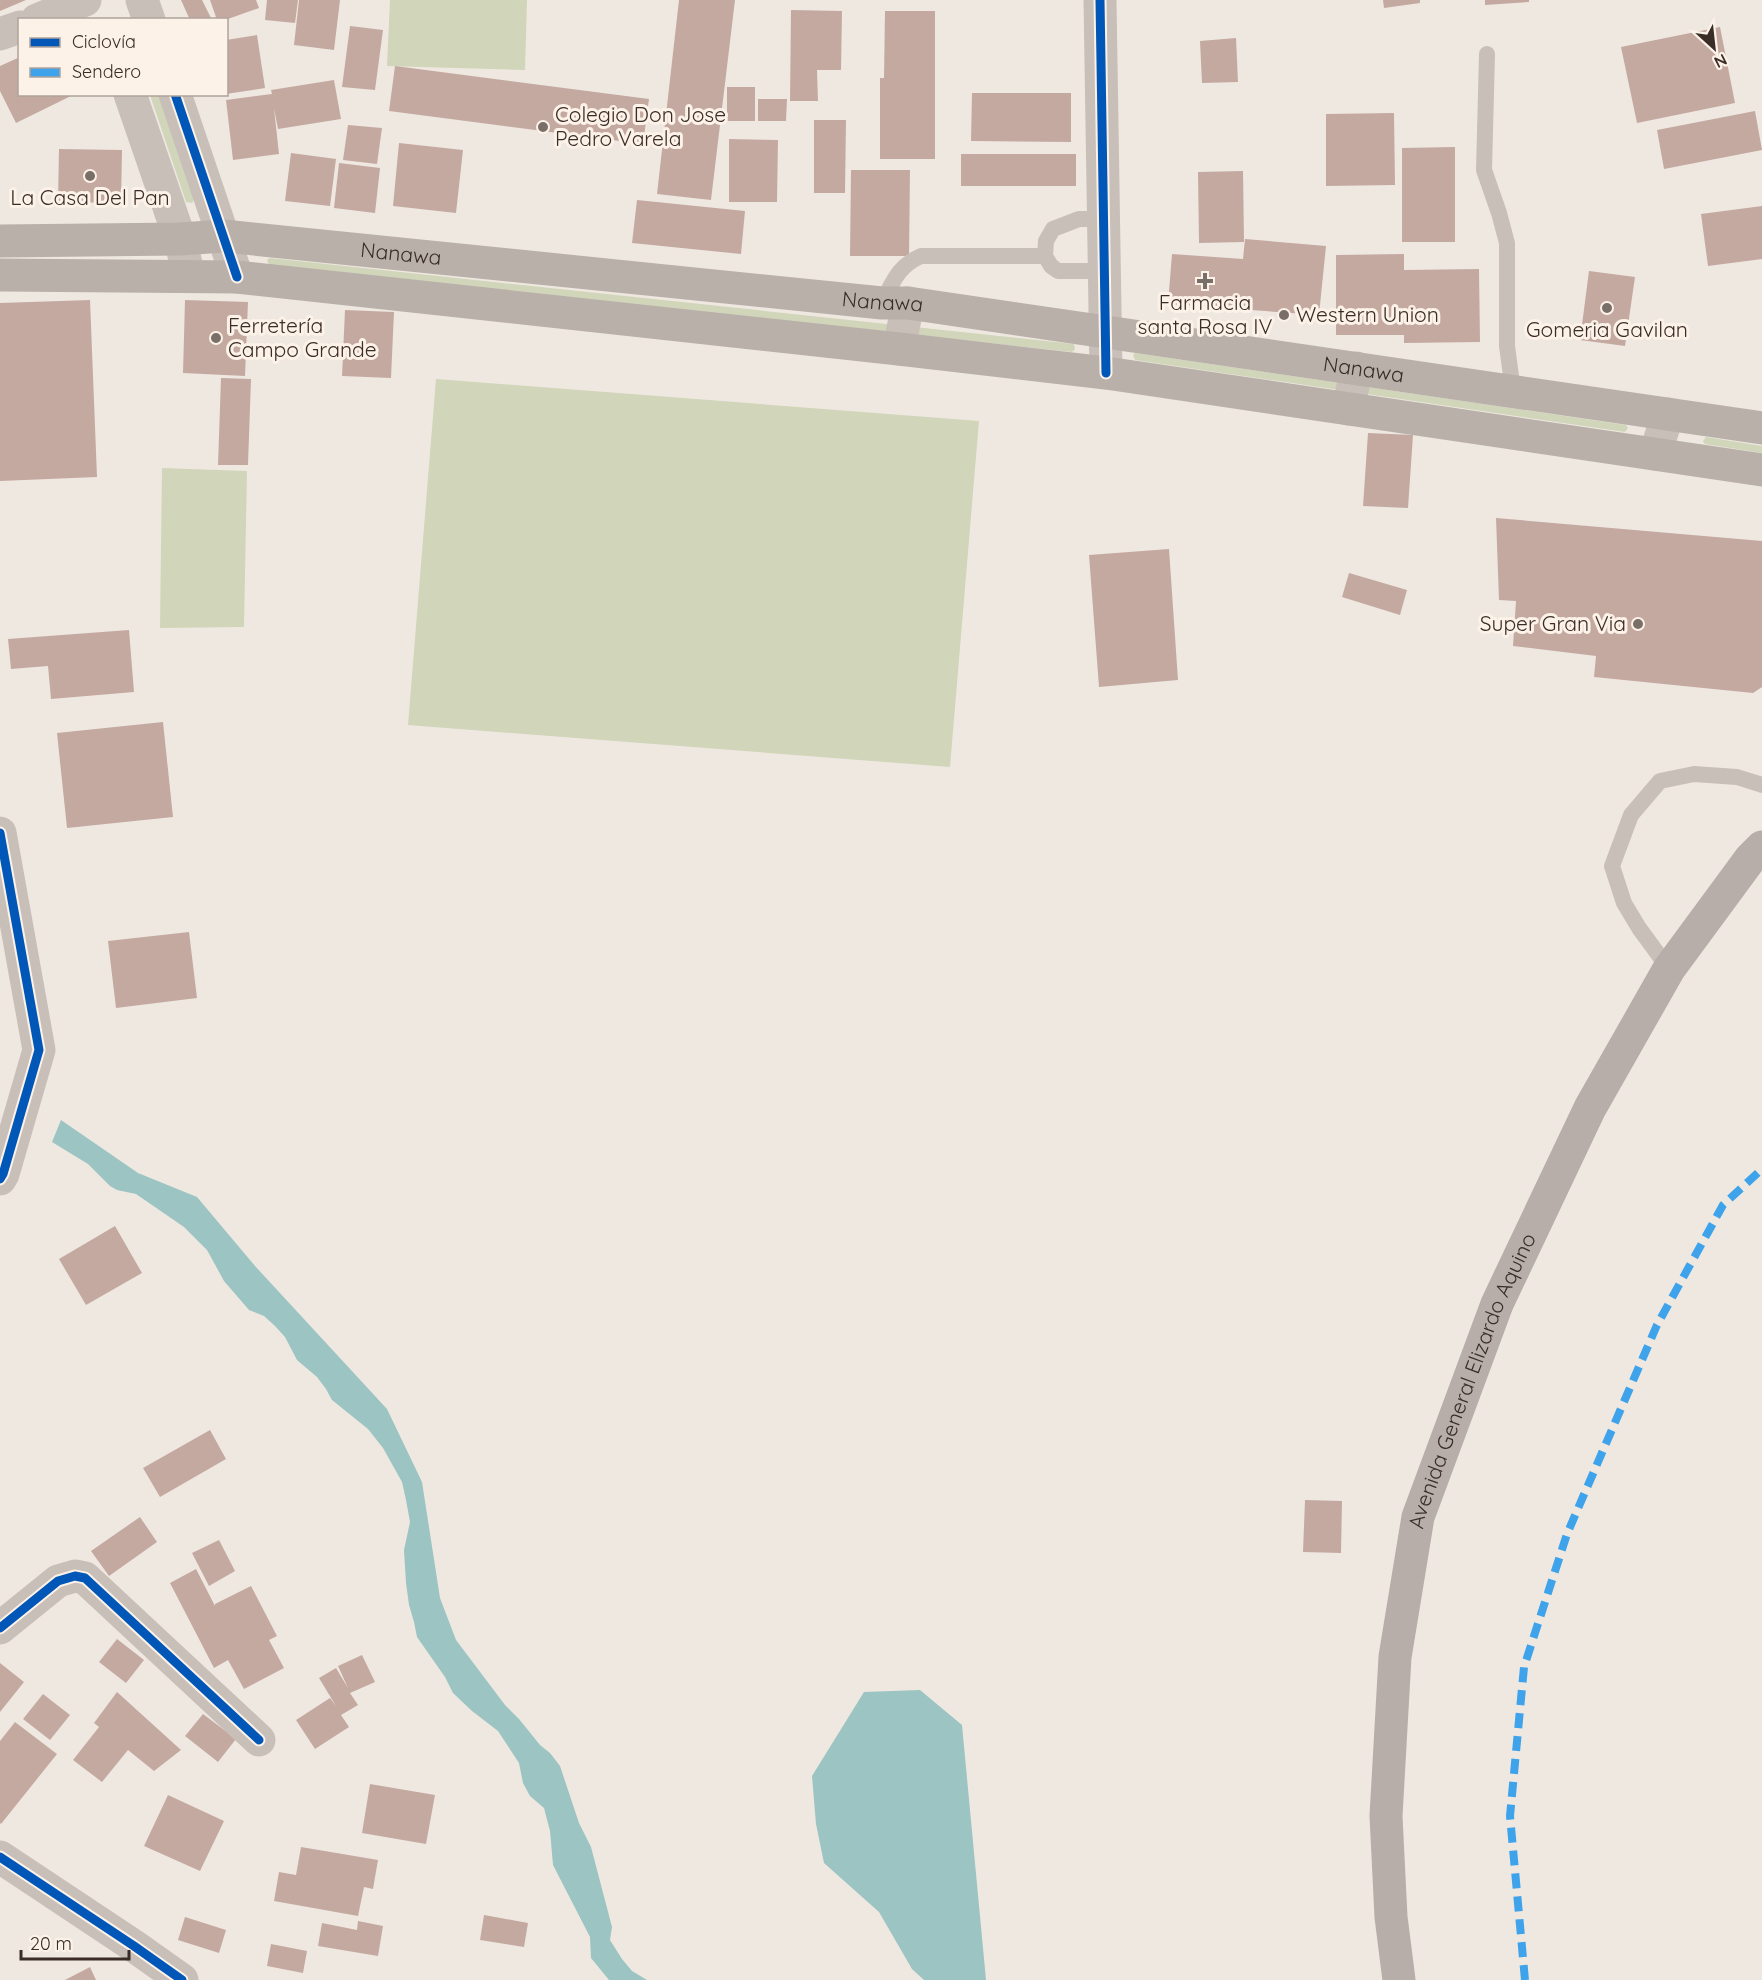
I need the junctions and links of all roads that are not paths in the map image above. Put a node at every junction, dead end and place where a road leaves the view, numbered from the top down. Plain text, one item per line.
1 (85, 0) edge
2 (98, 0) edge
3 (142, 0) edge
4 (1100, 0) edge
5 (42, 18) edge
6 (103, 18) edge
7 (147, 18) edge
8 (18, 28) edge
9 (0, 34) edge
10 (1487, 54) dead end
11 (131, 96) edge
12 (176, 96) edge
13 (1103, 219) junction
14 (224, 236) junction
15 (180, 239) junction
16 (0, 242) edge
17 (1045, 256) junction
18 (1104, 271) junction
19 (0, 275) edge
20 (189, 276) junction
21 (237, 277) junction
22 (895, 303) junction
23 (1105, 332) junction
24 (899, 350) junction
25 (1357, 368) junction
26 (1106, 373) junction
27 (1513, 391) junction
28 (1348, 409) junction
29 (1668, 414) junction
30 (1762, 428) edge
31 (1655, 454) junction
32 (1762, 470) edge
33 (1762, 785) edge
34 (0, 832) edge
35 (1762, 847) edge
36 (1669, 969) junction
37 (2, 1177) edge
38 (0, 1628) edge
39 (259, 1740) dead end
40 (0, 1857) edge
41 (182, 1980) edge
42 (1399, 1980) edge

1 - 5 street
2 - 6 street
3 - 7 street
4 - 13 street
8 - 9 street
10 - 27 lane
11 - 15 street
12 - 14 street
13 - 17 lane
13 - 18 street
14 - 15 main road, Nanawa
14 - 21 street
14 - 22 main road, Nanawa
15 - 16 main road, Nanawa
15 - 20 street
17 - 18 lane
17 - 22 lane
18 - 23 street
19 - 20 main road, Nanawa
20 - 21 main road, Nanawa
21 - 24 main road, Nanawa
22 - 23 main road, Nanawa
22 - 24 street
23 - 25 main road, Nanawa
23 - 26 street
24 - 26 main road, Nanawa
25 - 27 main road, Nanawa
25 - 28 street
26 - 28 main road, Nanawa
27 - 29 main road, Nanawa
28 - 31 main road, Nanawa
29 - 30 main road, Nanawa
29 - 31 street
31 - 32 main road, Nanawa
33 - 36 lane
34 - 37 street
35 - 36 main road, Avenida General Elizardo Aquino
36 - 42 main road, Avenida General Elizardo Aquino
38 - 39 street
40 - 41 street

